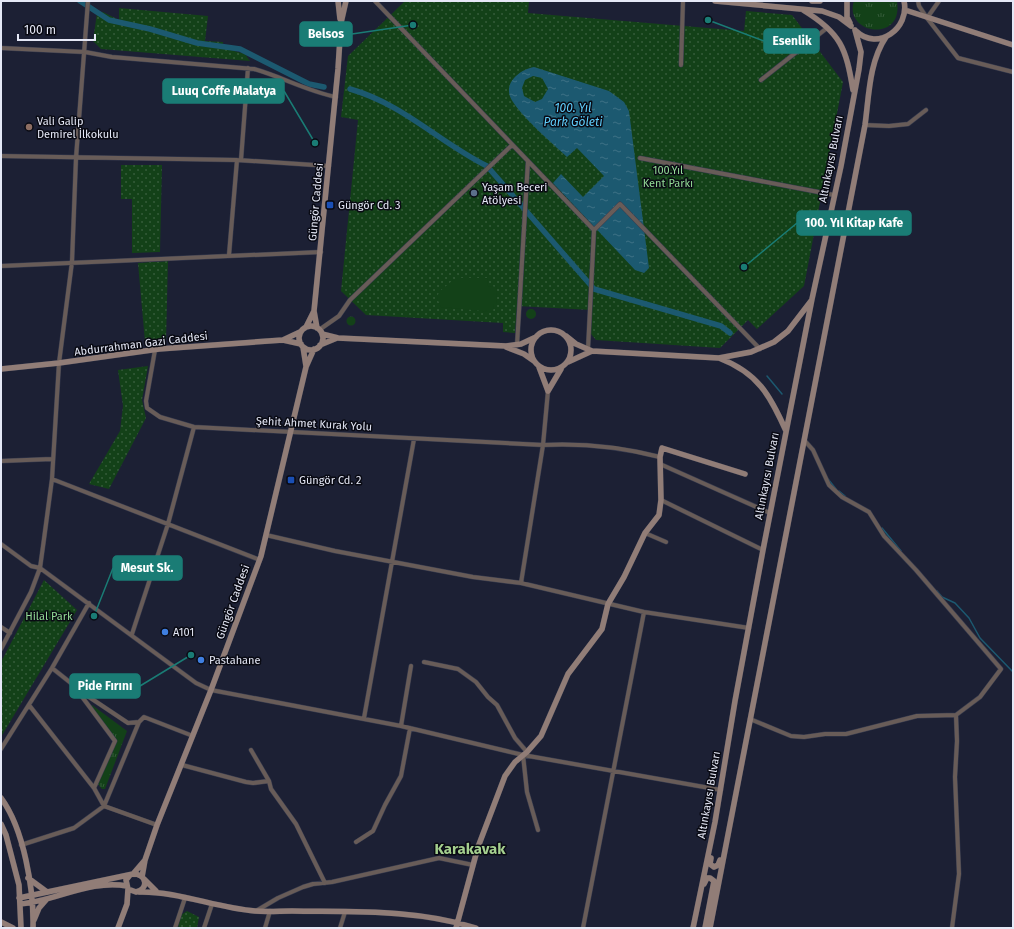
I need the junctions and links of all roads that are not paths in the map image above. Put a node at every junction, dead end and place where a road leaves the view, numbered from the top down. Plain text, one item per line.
1 (338, 1) edge
2 (346, 1) edge
3 (375, 1) edge
4 (683, 1) edge
5 (715, 1) edge
6 (812, 1) edge
7 (820, 1) edge
8 (847, 1) edge
9 (904, 1) edge
10 (918, 1) edge
11 (939, 1) edge
12 (88, 2) edge
13 (801, 9) junction
14 (905, 10) junction
15 (926, 18) junction
16 (341, 22) junction
17 (827, 28) junction
18 (853, 28) junction
19 (886, 37) junction
20 (1013, 46) edge
21 (1, 48) edge
22 (85, 52) junction
23 (681, 65) dead end
24 (248, 68) junction
25 (1013, 72) edge
26 (761, 80) dead end
27 (854, 94) junction
28 (336, 97) junction
29 (926, 110) dead end
30 (865, 125) junction
31 (512, 145) junction
32 (1, 156) edge
33 (76, 158) junction
34 (640, 158) dead end
35 (239, 160) junction
36 (528, 161) junction
37 (329, 166) junction
38 (834, 195) junction
39 (594, 230) junction
40 (321, 252) junction
41 (229, 255) junction
42 (72, 262) junction
43 (1, 266) edge
44 (812, 299) junction
45 (314, 311) junction
46 (306, 327) junction
47 (319, 330) junction
48 (300, 332) junction
49 (566, 336) junction
50 (536, 337) junction
51 (338, 338) junction
52 (283, 340) junction
53 (302, 345) junction
54 (320, 345) junction
55 (517, 345) junction
56 (506, 346) junction
57 (314, 349) junction
58 (760, 349) junction
59 (155, 350) junction
60 (590, 350) junction
61 (719, 358) junction
62 (568, 362) junction
63 (59, 363) junction
64 (536, 363) junction
65 (306, 366) junction
66 (563, 367) junction
67 (1, 369) edge
68 (548, 391) junction
69 (194, 427) junction
70 (291, 431) junction
71 (786, 431) junction
72 (414, 439) junction
73 (803, 439) junction
74 (543, 445) junction
75 (660, 457) junction
76 (52, 459) junction
77 (1, 461) edge
78 (660, 464) junction
79 (745, 474) dead end
80 (52, 479) junction
81 (661, 500) junction
82 (770, 513) junction
83 (168, 524) junction
84 (646, 533) junction
85 (266, 535) junction
86 (666, 542) dead end
87 (1, 544) edge
88 (763, 550) junction
89 (260, 560) junction
90 (391, 562) junction
91 (40, 568) junction
92 (521, 582) junction
93 (89, 603) junction
94 (608, 604) junction
95 (644, 612) junction
96 (1, 627) edge
97 (749, 628) junction
98 (10, 633) junction
99 (132, 634) junction
100 (1, 649) edge
101 (424, 662) dead end
102 (411, 666) dead end
103 (52, 668) junction
104 (73, 685) junction
105 (211, 690) junction
106 (28, 706) junction
107 (956, 715) junction
108 (364, 718) junction
109 (750, 719) junction
110 (139, 722) junction
111 (401, 726) junction
112 (410, 728) junction
113 (193, 736) junction
114 (1, 749) edge
115 (252, 750) dead end
116 (525, 754) junction
117 (182, 765) junction
118 (615, 771) junction
119 (269, 781) junction
120 (94, 788) junction
121 (721, 790) junction
122 (1, 798) edge
123 (104, 806) junction
124 (718, 807) junction
125 (1, 824) edge
126 (157, 825) junction
127 (538, 830) dead end
128 (356, 842) dead end
129 (725, 844) junction
130 (21, 845) junction
131 (145, 860) junction
132 (473, 865) junction
133 (132, 874) junction
134 (28, 878) junction
135 (143, 878) junction
136 (324, 883) junction
137 (127, 887) junction
138 (701, 890) junction
139 (156, 891) junction
140 (47, 892) junction
141 (137, 892) junction
142 (31, 896) junction
143 (185, 898) junction
144 (47, 899) junction
145 (20, 901) junction
146 (32, 903) junction
147 (126, 904) junction
148 (212, 904) junction
149 (256, 911) junction
150 (270, 911) junction
151 (345, 912) junction
152 (1, 922) edge
153 (457, 925) edge
154 (33, 926) edge
155 (13, 928) edge
156 (21, 928) edge
157 (118, 928) edge
158 (175, 928) edge
159 (204, 928) edge
160 (265, 928) edge
161 (340, 928) edge
162 (476, 928) edge
163 (583, 928) edge
164 (693, 928) edge
165 (705, 928) edge
166 (710, 928) edge
167 (952, 928) edge

1 - 16 main road
2 - 16 main road
3 - 31 street
4 - 23 street
5 - 13 main road
6 - 7 main road
8 - 18 main road, Altınkayısı Bulvarı
9 - 14 main road
10 - 15 street
11 - 15 street
12 - 22 street
13 - 17 main road
13 - 18 main road
14 - 15 main road
14 - 19 main road
15 - 20 main road
15 - 25 street
16 - 28 main road, Güngör Caddesi
17 - 26 street
17 - 27 main road
18 - 19 main road
18 - 27 main road, Altınkayısı Bulvarı
19 - 30 main road
21 - 22 street
22 - 24 street
22 - 33 street
24 - 28 street
24 - 35 street
27 - 38 main road, Altınkayısı Bulvarı
28 - 37 main road, Güngör Caddesi
29 - 30 street
30 - 73 main road
31 - 36 street
31 - 47 street
32 - 33 street
33 - 35 street
33 - 42 street
34 - 38 street
35 - 37 street
35 - 41 street
36 - 39 street
36 - 55 street
37 - 40 main road, Güngör Caddesi
38 - 44 main road, Altınkayısı Bulvarı
39 - 58 street
39 - 60 street
40 - 41 street
40 - 45 main road, Güngör Caddesi
41 - 42 street
42 - 43 street
42 - 63 street
44 - 58 main road
44 - 71 main road, Altınkayısı Bulvarı
45 - 46 main road, Güngör Caddesi
45 - 47 main road, Güngör Caddesi
46 - 47 main road
46 - 48 main road
47 - 51 main road
47 - 54 main road
48 - 52 main road, Abdurrahman Gazi Caddesi
48 - 53 main road
49 - 50 main road
49 - 60 main road
49 - 62 main road
50 - 55 main road
50 - 64 main road
51 - 54 main road
51 - 56 main road
52 - 53 main road, Abdurrahman Gazi Caddesi
52 - 59 main road, Abdurrahman Gazi Caddesi
53 - 57 main road
53 - 65 main road, Güngör Caddesi
54 - 57 main road
55 - 56 main road
56 - 64 main road
57 - 65 main road, Güngör Caddesi
58 - 61 main road
59 - 63 main road, Abdurrahman Gazi Caddesi
59 - 69 street, Şehit Ahmet Kurak Yolu
60 - 61 main road
60 - 62 main road
61 - 71 main road
62 - 66 main road
63 - 67 main road, Abdurrahman Gazi Caddesi
63 - 76 street
64 - 66 main road
64 - 68 main road
65 - 70 main road, Güngör Caddesi
66 - 68 main road
68 - 74 street
69 - 70 street, Şehit Ahmet Kurak Yolu
69 - 83 street
70 - 72 street, Şehit Ahmet Kurak Yolu
70 - 85 main road, Güngör Caddesi
71 - 82 main road, Altınkayısı Bulvarı
72 - 74 street, Şehit Ahmet Kurak Yolu
72 - 90 street
73 - 107 street
73 - 109 main road
74 - 75 street, Şehit Ahmet Kurak Yolu
74 - 92 street
75 - 78 main road
75 - 79 main road
76 - 77 street
76 - 80 street
78 - 81 main road
78 - 82 street
80 - 83 street
80 - 91 street
81 - 84 main road
81 - 88 street
82 - 88 main road, Altınkayısı Bulvarı
83 - 89 street
83 - 99 street
84 - 86 street
84 - 94 main road
85 - 89 main road, Güngör Caddesi
85 - 90 street
87 - 91 street
88 - 97 main road, Altınkayısı Bulvarı
89 - 105 main road, Güngör Caddesi
90 - 92 street
90 - 108 street
91 - 93 street
91 - 98 street
92 - 94 street
93 - 99 street
93 - 103 street
94 - 95 street
94 - 116 main road
95 - 97 street
95 - 118 street
96 - 98 street
97 - 121 main road, Altınkayısı Bulvarı
98 - 100 street
99 - 105 street
101 - 116 street
102 - 111 street
103 - 104 street
103 - 106 street
104 - 110 street
104 - 120 street
105 - 108 street
105 - 113 main road, Güngör Caddesi
106 - 114 street
106 - 120 street
107 - 109 street
107 - 167 street
108 - 111 street
109 - 129 main road
110 - 113 street
110 - 123 street
111 - 112 street
112 - 116 street
112 - 128 street
113 - 117 main road, Güngör Caddesi
115 - 119 street
116 - 118 street
116 - 127 street
116 - 132 main road
117 - 119 street
117 - 126 main road, Güngör Caddesi
118 - 121 street
118 - 163 street
119 - 136 street
120 - 123 street
121 - 124 main road, Altınkayısı Bulvarı
122 - 130 main road
123 - 126 street
123 - 130 street
124 - 129 main road
124 - 138 main road, Altınkayısı Bulvarı
125 - 145 main road
126 - 131 main road, Güngör Caddesi
129 - 166 main road
130 - 134 main road
131 - 133 main road, Güngör Caddesi
131 - 135 main road, Güngör Caddesi
132 - 136 street
132 - 153 main road
133 - 135 main road
133 - 137 main road, Güngör Caddesi
133 - 140 main road
134 - 140 main road
134 - 142 main road
135 - 139 main road
135 - 141 main road, Güngör Caddesi
136 - 149 street
137 - 141 main road
137 - 144 main road
137 - 147 main road, Güngör Caddesi
138 - 164 main road, Altınkayısı Bulvarı
138 - 165 main road
139 - 141 main road
139 - 143 main road
140 - 142 main road
141 - 147 main road, Güngör Caddesi
142 - 145 main road
142 - 146 main road
143 - 148 main road
143 - 158 street
144 - 146 main road
144 - 154 main road
145 - 146 main road
145 - 156 main road
146 - 154 main road
147 - 157 main road, Güngör Caddesi
148 - 149 main road
148 - 159 street
149 - 150 main road
150 - 151 main road
150 - 160 street
151 - 153 main road
151 - 161 street
152 - 155 main road
153 - 162 main road

